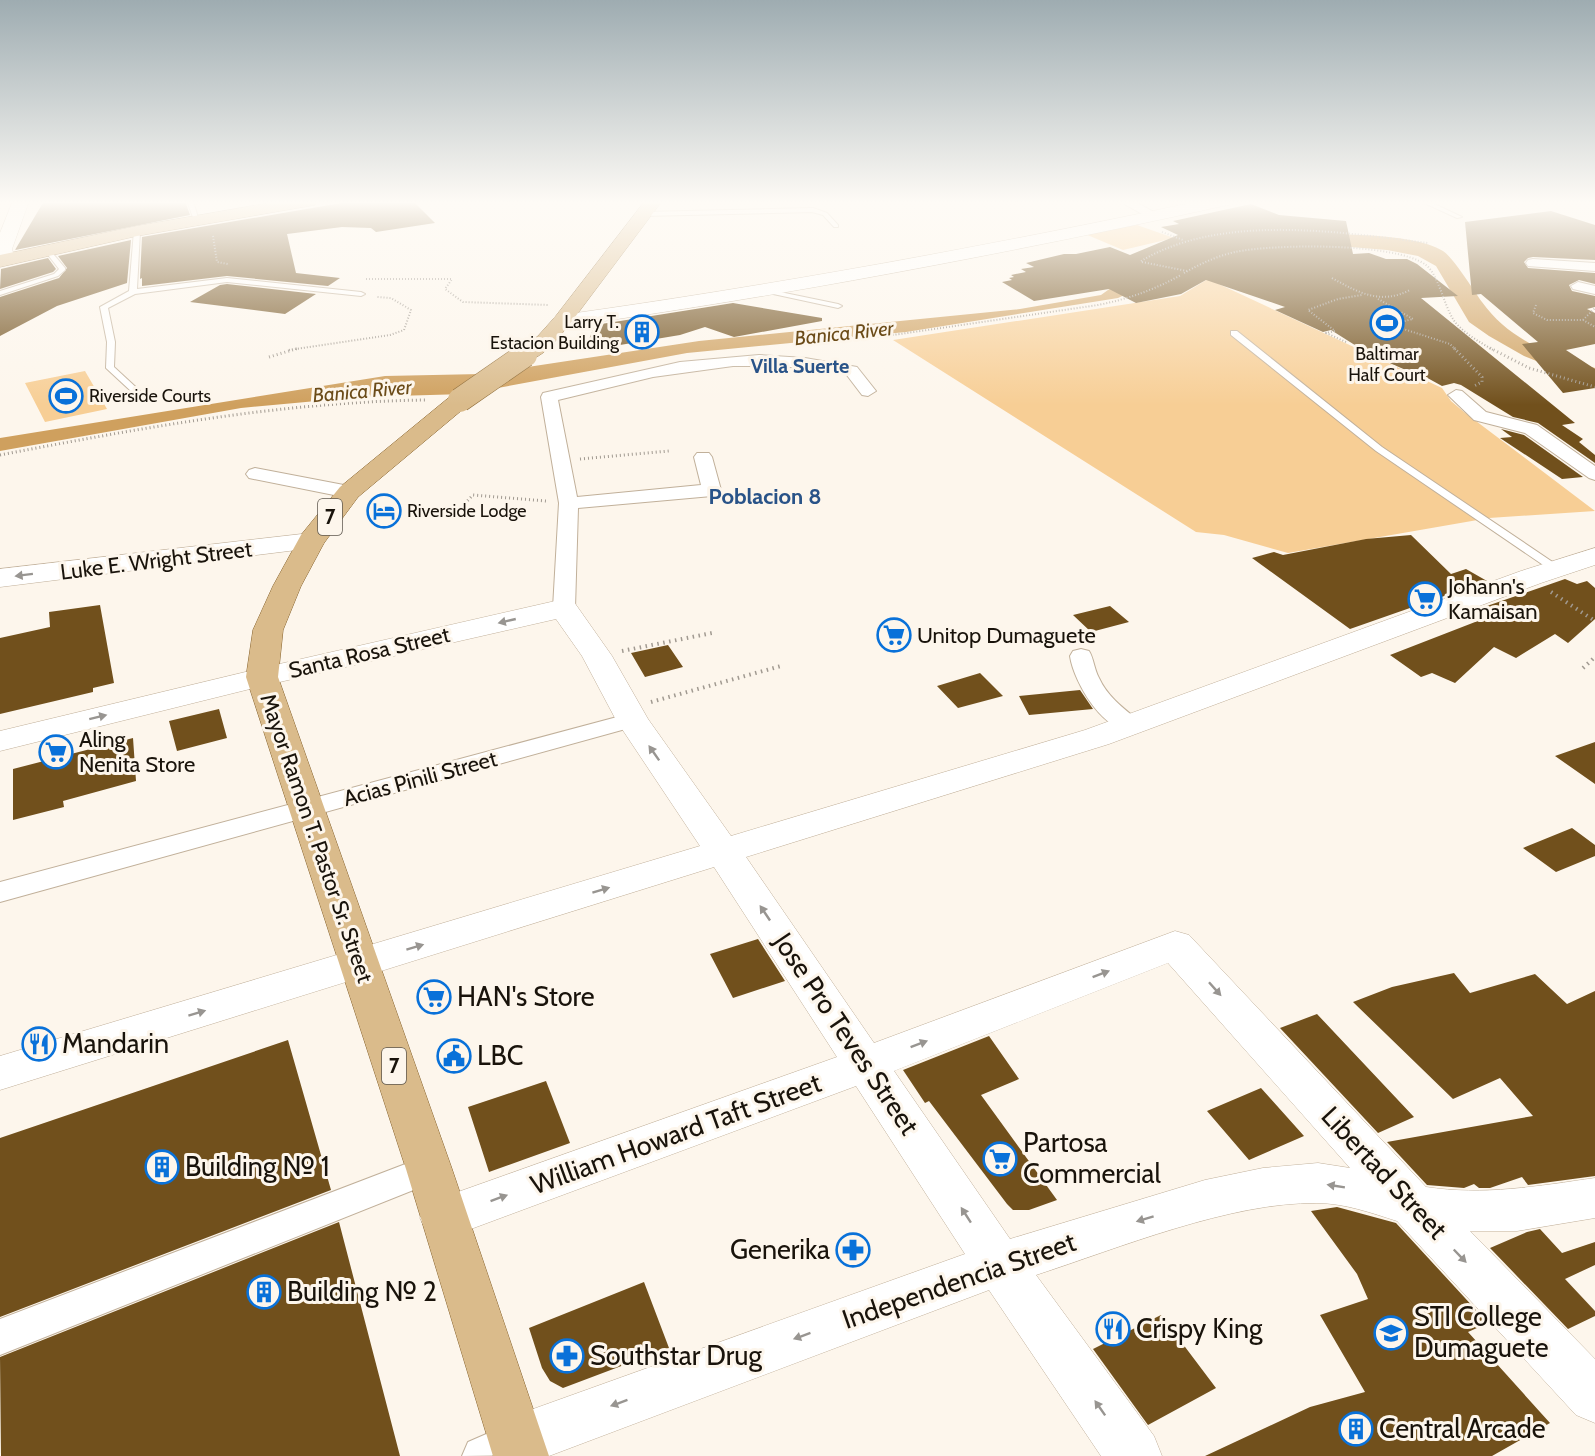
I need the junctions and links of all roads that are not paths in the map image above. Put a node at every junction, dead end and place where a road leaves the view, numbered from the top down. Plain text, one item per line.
1 (63, 269) edge
2 (135, 269) edge
3 (602, 269) edge
4 (879, 269) edge
5 (1578, 286) dead end
6 (763, 290) junction
7 (1595, 290) edge
8 (133, 292) junction
9 (0, 293) edge
10 (361, 294) road end
11 (838, 306) dead end
12 (568, 313) junction
13 (1234, 333) dead end
14 (136, 390) dead end
15 (868, 392) dead end
16 (1456, 395) road end
17 (703, 457) dead end
18 (255, 474) dead end
19 (1595, 474) edge
20 (349, 492) junction
21 (569, 503) junction
22 (311, 541) junction
23 (1595, 556) edge
24 (1544, 573) junction
25 (0, 578) edge
26 (564, 608) junction
27 (1081, 656) dead end
28 (262, 677) junction
29 (629, 715) junction
30 (1130, 725) junction
31 (0, 741) edge
32 (306, 809) junction
33 (723, 852) junction
34 (0, 892) edge
35 (1175, 945) joint
36 (359, 964) junction
37 (866, 1064) junction
38 (0, 1073) edge
39 (429, 1169) junction
40 (1595, 1198) edge
41 (1413, 1205) junction
42 (444, 1218) junction
43 (999, 1264) junction
44 (0, 1336) edge
45 (1595, 1397) edge
46 (507, 1451) edge
47 (1134, 1456) edge

1 - 9 lane
2 - 8 lane
3 - 12 main road, 7
4 - 6 street
5 - 7 street
6 - 11 lane
6 - 12 street
8 - 10 lane
8 - 14 lane
12 - 20 main road, Mayor Ramon T. Pastor Sr. Street / 7, bridge
13 - 24 lane
15 - 21 street
16 - 19 street
17 - 21 street
18 - 20 street
20 - 22 main road, Mayor Ramon T. Pastor Sr. Street / 7
21 - 26 street
22 -> 25 street, Luke E. Wright Street
22 - 28 main road, Mayor Ramon T. Pastor Sr. Street / 7
23 - 24 street
24 - 30 street
26 -> 28 street, Santa Rosa Street
26 - 29 street, Jose Pro Teves Street
27 - 30 street
31 -> 28 street, Santa Rosa Street
28 - 32 main road, Mayor Ramon T. Pastor Sr. Street / 7
29 - 32 street, Acias Pinili Street
33 -> 29 street, Jose Pro Teves Street
30 - 33 street
32 - 34 street, Acias Pinili Street
32 - 36 main road, Mayor Ramon T. Pastor Sr. Street / 7
36 -> 33 street
37 -> 33 street, Jose Pro Teves Street
37 -> 35 street, William Howard Taft Street
35 -> 41 street, Libertad Street
38 -> 36 street
36 - 39 main road, Mayor Ramon T. Pastor Sr. Street / 7
42 -> 37 street, William Howard Taft Street
43 -> 37 street, Jose Pro Teves Street
39 - 42 main road, Mayor Ramon T. Pastor Sr. Street / 7
39 - 44 street
40 - 41 street, Independencia Street
41 -> 43 street, Independencia Street
41 -> 45 street, Libertad Street
42 - 46 main road, Mayor Ramon T. Pastor Sr. Street / 7
43 -> 46 street, Independencia Street
47 -> 43 street, Jose Pro Teves Street

